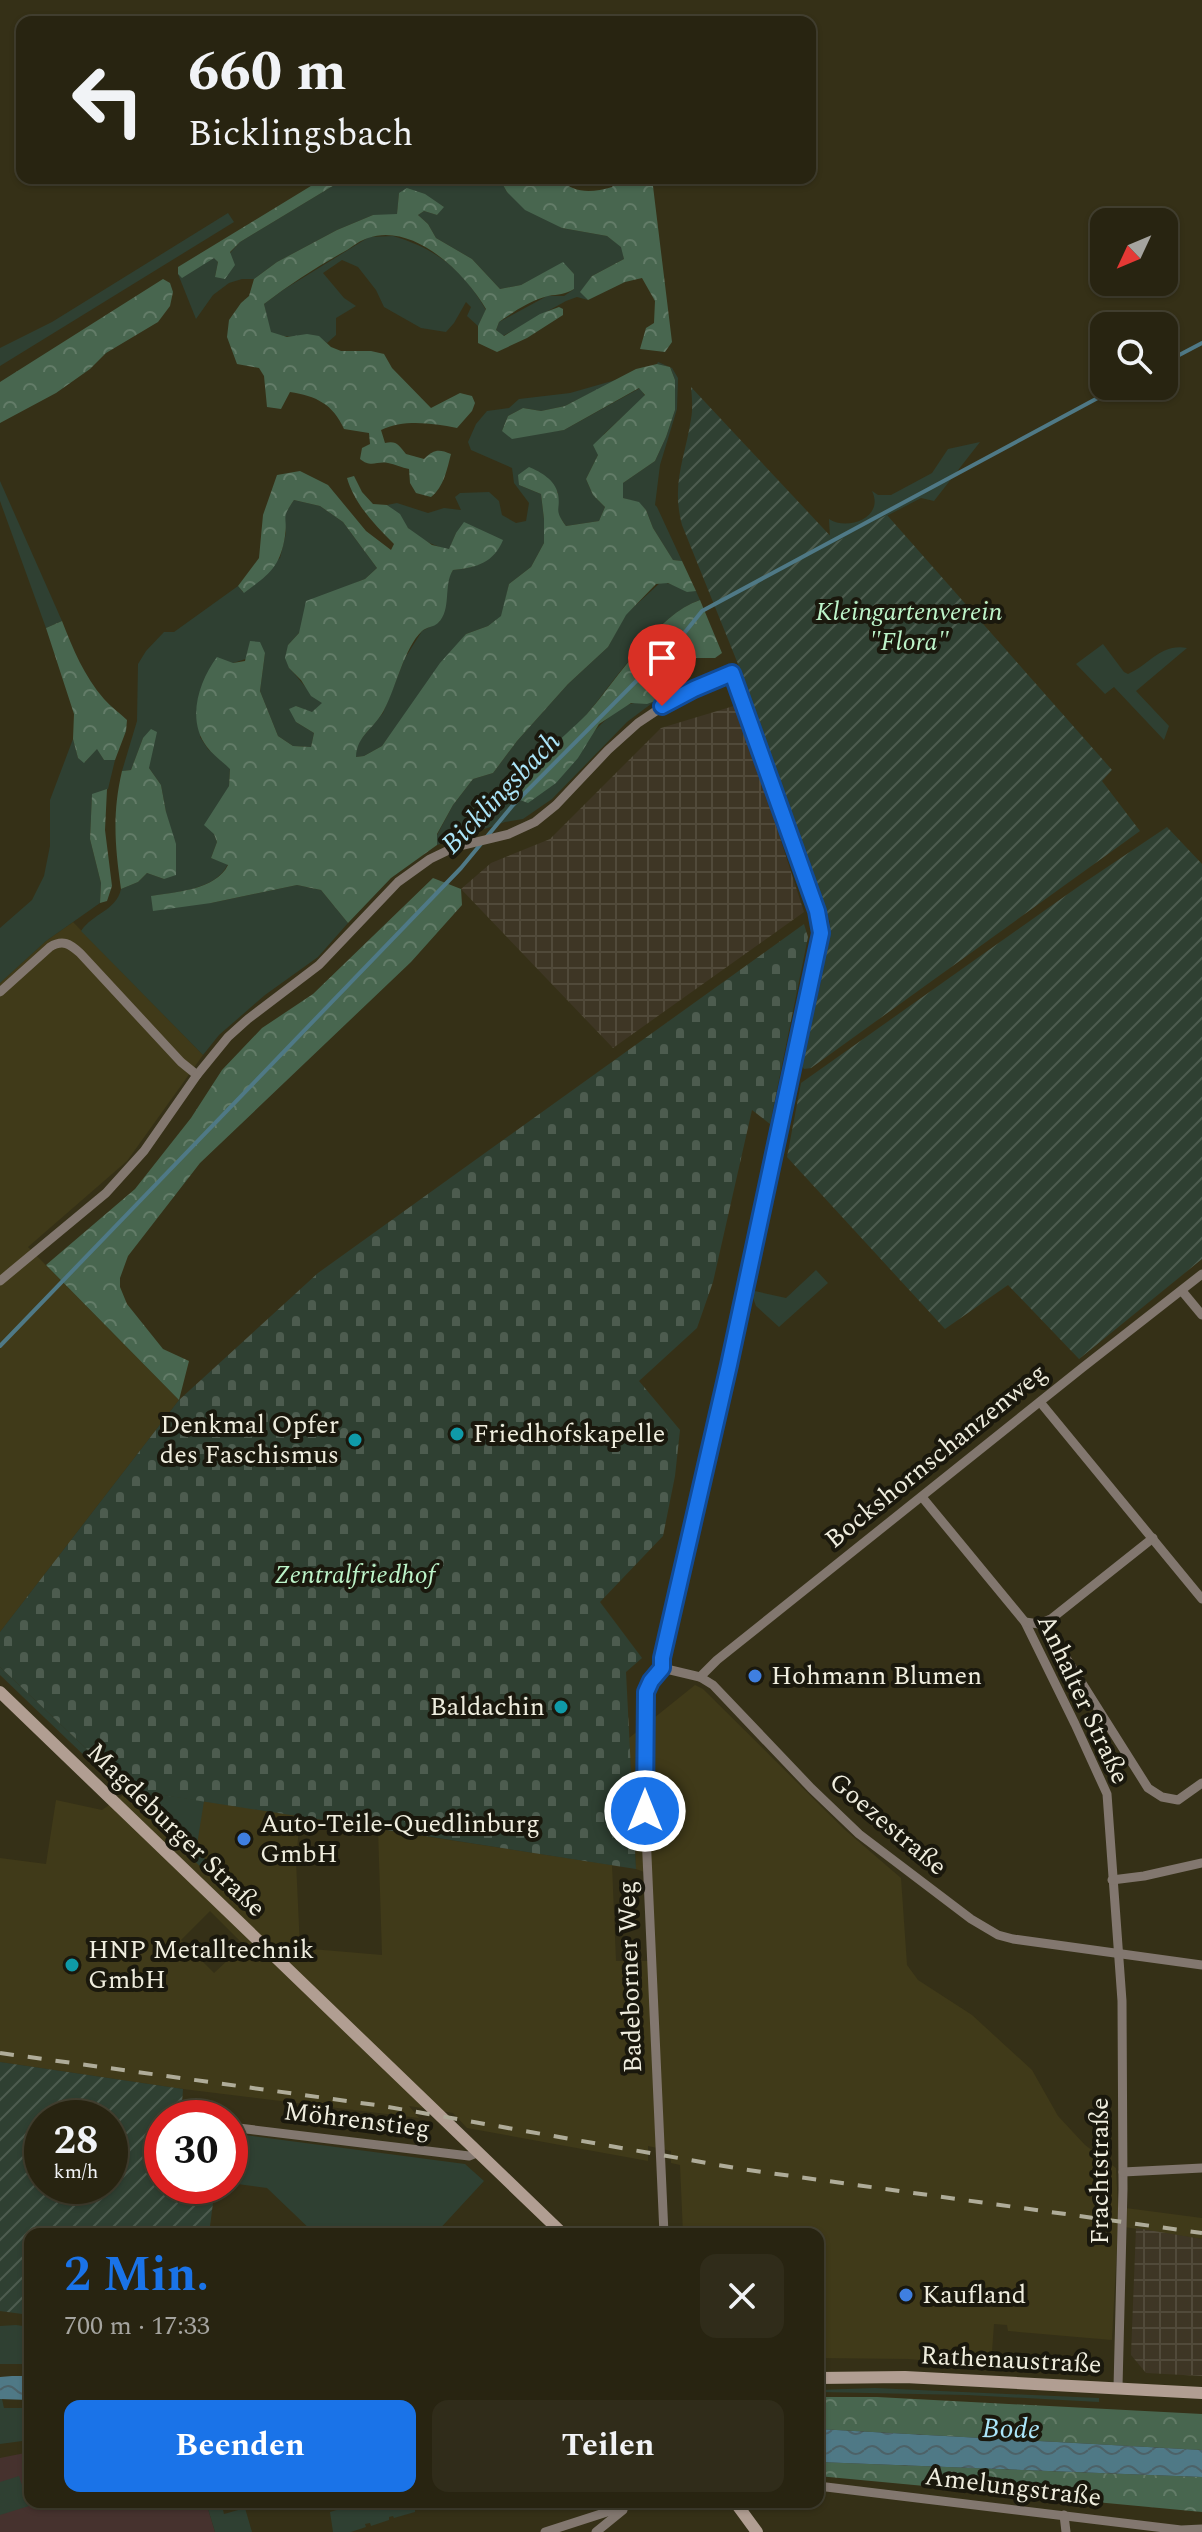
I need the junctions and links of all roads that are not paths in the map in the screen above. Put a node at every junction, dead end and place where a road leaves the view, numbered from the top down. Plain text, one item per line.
1 (0, 992) edge
2 (197, 1075) junction
3 (1202, 1274) edge
4 (0, 1281) edge
5 (1182, 1291) junction
6 (1202, 1315) edge
7 (1040, 1402) junction
8 (922, 1497) junction
9 (1153, 1538) junction
10 (1202, 1599) edge
11 (1025, 1622) junction
12 (1044, 1623) junction
13 (662, 1668) junction
14 (700, 1677) junction
15 (0, 1692) edge
16 (1202, 1783) edge
17 (1202, 1863) edge
18 (1112, 1880) junction
19 (1120, 1954) junction
20 (1202, 1965) edge
21 (248, 2129) edge
22 (479, 2152) junction
23 (1202, 2168) edge
24 (1123, 2172) junction
25 (557, 2228) edge
26 (664, 2228) edge
27 (824, 2378) edge
28 (1118, 2387) junction
29 (1202, 2393) edge
30 (824, 2487) edge
31 (621, 2508) edge
32 (629, 2508) edge
33 (739, 2508) edge
34 (1064, 2515) junction
35 (1119, 2527) edge
36 (1202, 2529) edge
37 (545, 2532) edge
38 (596, 2532) edge
39 (757, 2532) edge
40 (1066, 2532) edge

1 - 2 street
2 - 4 street
2 - 13 street, Badeborner Weg
3 - 5 street, Bockshornschanzenweg
5 - 6 street
5 - 7 street, Bockshornschanzenweg
7 - 8 street, Bockshornschanzenweg
7 - 9 street
8 - 11 street, Anhalter Straße
8 - 14 street, Bockshornschanzenweg
9 - 10 street
9 - 12 street
11 - 12 street
11 - 18 street, Anhalter Straße
12 - 16 street
13 - 14 street, Goezestraße
13 - 26 street, Badeborner Weg
14 - 19 street, Goezestraße
15 - 22 main road, Magdeburger Straße
17 - 18 street
18 - 19 street, Anhalter Straße
19 - 20 street, Goezestraße
19 - 24 street, Frachtstraße
21 - 22 street, Möhrenstieg
22 - 25 main road, Magdeburger Straße
23 - 24 street
24 - 28 street, Frachtstraße
27 - 28 main road, Rathenaustraße
28 - 29 main road, Rathenaustraße
30 - 34 street, Amelungstraße
31 - 37 street
32 - 38 street
33 - 39 main road
34 - 35 street, Amelungstraße
34 - 40 street
35 - 36 street, Amelungstraße

